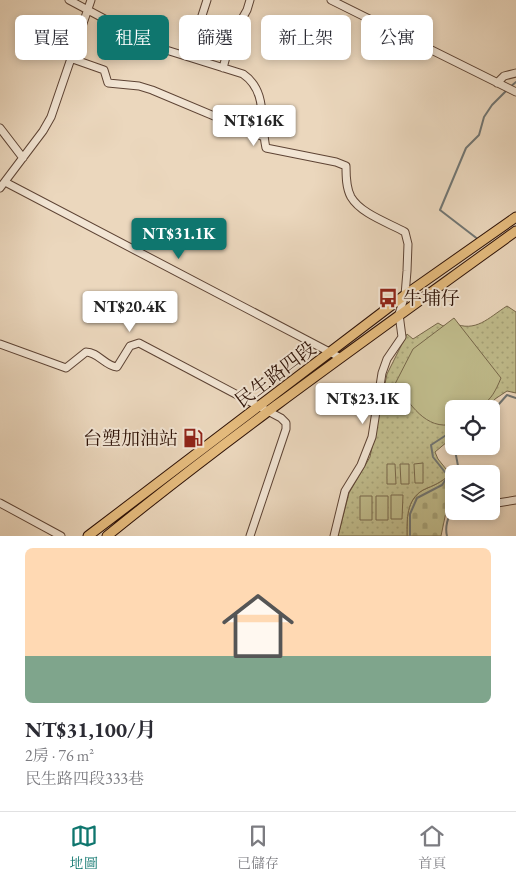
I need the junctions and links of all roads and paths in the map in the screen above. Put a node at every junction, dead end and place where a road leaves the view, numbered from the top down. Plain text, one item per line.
1 (69, 0) edge
2 (90, 0) edge
3 (207, 0) edge
4 (250, 0) edge
5 (331, 0) edge
6 (344, 3) edge
7 (87, 9) junction
8 (85, 15) edge
9 (202, 15) edge
10 (244, 15) edge
11 (69, 60) edge
12 (76, 60) edge
13 (225, 60) edge
14 (223, 68) junction
15 (516, 73) edge
16 (497, 83) junction
17 (516, 92) edge
18 (0, 128) edge
19 (264, 137) junction
20 (23, 158) junction
21 (2, 185) edge
22 (516, 217) edge
23 (516, 231) edge
24 (405, 295) junction
25 (399, 314) junction
26 (0, 344) edge
27 (331, 351) junction
28 (341, 358) junction
29 (260, 406) junction
30 (268, 412) junction
31 (516, 500) edge
32 (0, 503) edge
33 (500, 503) edge
34 (61, 536) edge
35 (88, 536) edge
36 (107, 536) edge
37 (250, 536) edge
38 (334, 536) edge

1 - 7 street
2 - 7 street
3 - 9 street
4 - 10 street
5 - 6 street
6 - 16 street
7 - 8 street
7 - 14 street
11 - 20 street
12 - 19 street
13 - 14 street
14 - 19 street
15 - 16 street
16 - 17 street
18 - 20 street
19 - 24 street
20 - 21 street
21 - 27 street
22 - 24 main road, 民生路四段
23 - 25 main road, 民生路四段
24 - 25 street
24 - 27 main road, 民生路四段
25 - 28 main road, 民生路四段
25 - 38 street
26 - 29 street
27 - 28 street
27 - 29 main road, 民生路四段
28 - 30 main road, 民生路四段
29 - 30 street
29 - 35 main road, 民生路四段
30 - 36 main road, 民生路四段
30 - 37 street
31 - 33 street
32 - 34 street

